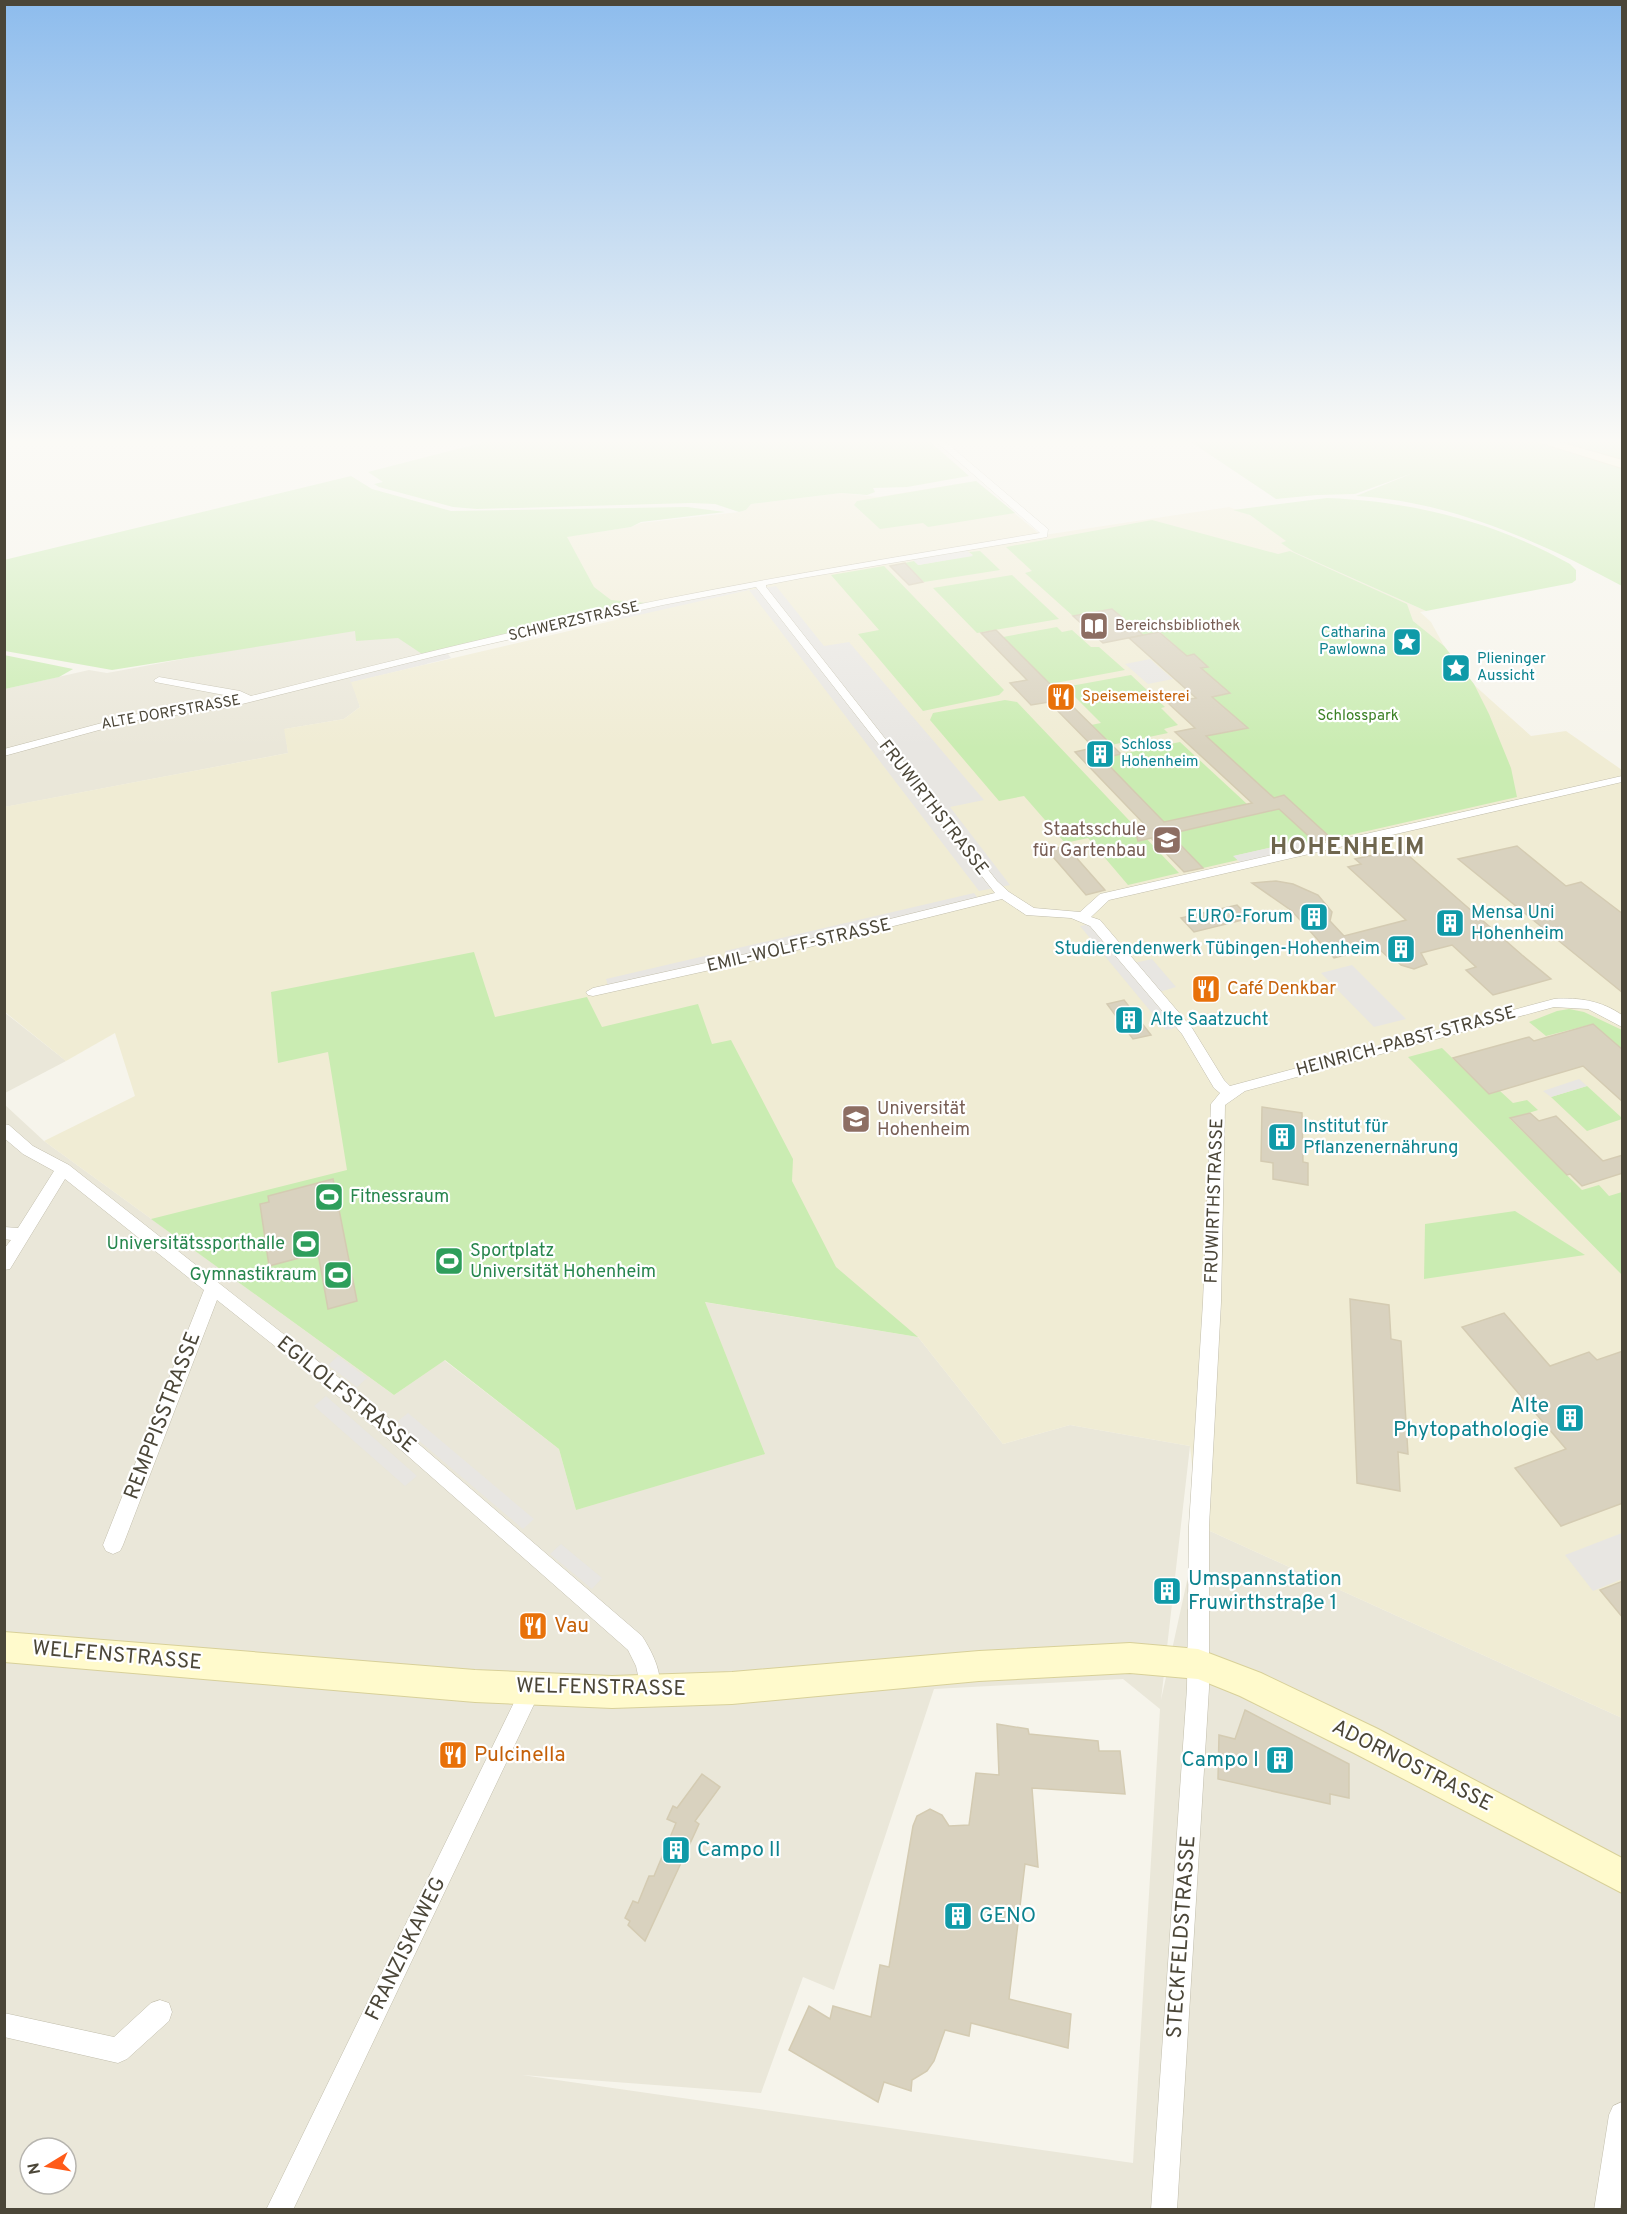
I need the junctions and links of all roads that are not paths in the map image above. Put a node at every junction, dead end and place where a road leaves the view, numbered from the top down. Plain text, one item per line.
1 (1005, 541) edge
2 (762, 583) junction
3 (159, 680) dead end
4 (249, 699) junction
5 (4, 753) edge
6 (1623, 779) edge
7 (1004, 895) junction
8 (1084, 916) junction
9 (593, 992) dead end
10 (1623, 1022) edge
11 (1229, 1093) junction
12 (4, 1129) edge
13 (63, 1169) junction
14 (4, 1233) edge
15 (22, 1234) junction
16 (4, 1264) edge
17 (213, 1288) junction
18 (113, 1545) dead end
19 (4, 1647) edge
20 (1198, 1676) junction
21 (531, 1689) junction
22 (650, 1691) junction
23 (1623, 1876) edge
24 (160, 2012) dead end
25 (4, 2025) edge
26 (1623, 2115) edge
27 (279, 2210) edge
28 (1164, 2210) edge
29 (1607, 2210) edge

1 - 2 street, SCHWERZSTRASSE
2 - 4 street, SCHWERZSTRASSE
2 - 7 street, FRUWIRTHSTRASSE
3 - 4 street, ALTE DORFSTRASSE
4 - 5 street, ALTE DORFSTRASSE
6 - 8 street
7 - 8 street, FRUWIRTHSTRASSE
7 - 9 street, EMIL-WOLFF-STRASSE
8 - 11 street, FRUWIRTHSTRASSE
10 - 11 street, HEINRICH-PABST-STRASSE
11 - 20 street, FRUWIRTHSTRASSE
12 - 13 street, EGILOLFSTRASSE
13 - 15 street
13 - 17 street, EGILOLFSTRASSE
14 - 15 street
15 - 16 street
17 - 18 street, REMPPISSTRASSE
17 - 22 street, EGILOLFSTRASSE
19 - 21 street, WELFENSTRASSE
20 - 22 street, WELFENSTRASSE
20 - 23 street, ADORNOSTRASSE
20 - 28 street, STECKFELDSTRASSE
21 - 22 street, WELFENSTRASSE
21 - 27 street, FRANZISKAWEG
24 - 25 street
26 - 29 street

